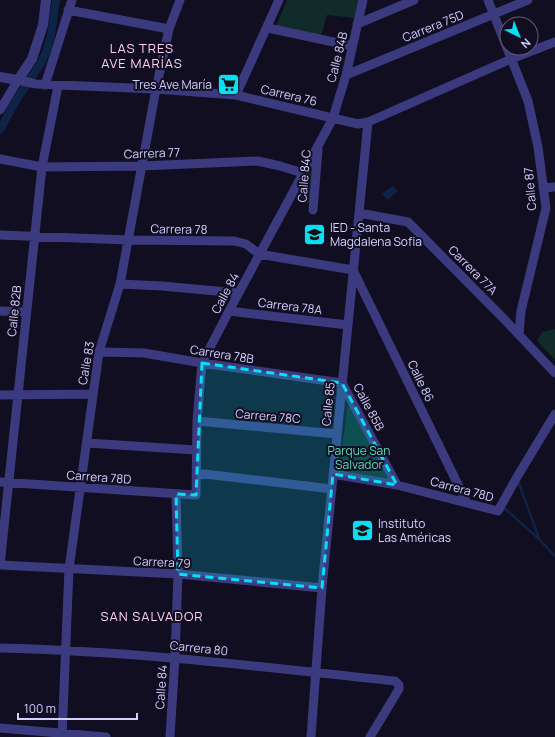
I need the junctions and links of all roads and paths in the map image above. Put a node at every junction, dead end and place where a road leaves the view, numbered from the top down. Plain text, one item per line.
1 (46, 0) edge
2 (72, 0) edge
3 (180, 0) edge
4 (279, 0) edge
5 (363, 0) edge
6 (414, 0) edge
7 (488, 0) edge
8 (528, 0) edge
9 (68, 10) junction
10 (494, 14) junction
11 (357, 24) junction
12 (268, 28) junction
13 (170, 29) junction
14 (555, 42) edge
15 (352, 46) junction
16 (511, 59) junction
17 (346, 74) junction
18 (0, 77) edge
19 (21, 80) junction
20 (41, 85) junction
21 (58, 86) junction
22 (156, 88) junction
23 (236, 95) junction
24 (0, 110) edge
25 (333, 118) junction
26 (368, 122) junction
27 (319, 144) junction
28 (0, 159) edge
29 (141, 166) junction
30 (42, 167) junction
31 (303, 173) junction
32 (555, 187) edge
33 (543, 188) junction
34 (313, 210) dead end
35 (359, 213) junction
36 (0, 235) edge
37 (34, 237) junction
38 (128, 240) junction
39 (259, 254) junction
40 (353, 270) junction
41 (120, 284) junction
42 (238, 293) junction
43 (0, 311) edge
44 (229, 311) junction
45 (520, 311) junction
46 (26, 312) junction
47 (504, 318) junction
48 (348, 325) junction
49 (519, 334) junction
50 (99, 352) junction
51 (202, 363) junction
52 (555, 373) edge
53 (342, 383) junction
54 (93, 394) junction
55 (0, 395) edge
56 (18, 395) junction
57 (555, 414) edge
58 (197, 421) junction
59 (337, 434) junction
60 (86, 443) junction
61 (196, 450) junction
62 (196, 473) junction
63 (333, 474) junction
64 (4, 482) edge
65 (397, 485) junction
66 (80, 488) junction
67 (332, 489) junction
68 (176, 494) junction
69 (196, 495) joint
70 (467, 503) junction
71 (0, 565) edge
72 (69, 569) junction
73 (178, 574) junction
74 (322, 588) junction
75 (0, 648) edge
76 (65, 649) junction
77 (175, 657) junction
78 (316, 672) junction
79 (0, 728) edge
80 (62, 735) edge
81 (106, 737) edge
82 (170, 737) edge
83 (311, 737) edge
84 (370, 737) edge

1 - 19 street
2 - 9 street
3 - 13 street, Calle 83
4 - 12 street
5 - 11 street, Calle 84B
6 - 11 street
7 - 10 street, Calle 87
8 - 10 street, Carrera 75D
9 - 13 street
9 - 20 street
10 - 16 street, Calle 87
10 - 17 street, Carrera 75D
11 - 15 street, Calle 84B
12 - 15 street
12 - 23 street
13 - 22 street, Calle 83
14 - 16 street, Carrera 76
15 - 17 street, Calle 84B
16 - 26 street, Carrera 76
16 - 33 street, Calle 87
17 - 25 street, Calle 84B
18 - 19 street, Carrera 76
19 - 20 street, Carrera 76
19 - 24 street
20 - 21 street, Carrera 76
21 - 22 street, Carrera 76
21 - 30 street, Calle 82B
22 - 23 street, Carrera 76
22 - 29 street, Calle 83
23 - 25 street, Carrera 76
25 - 26 street, Carrera 76
25 - 27 street, Calle 84
26 - 35 street, Calle 85
27 - 31 street, Calle 84
27 - 34 street, Calle 84C
28 - 30 street, Carrera 77
29 - 30 street, Carrera 77
29 - 31 street, Carrera 77
29 - 38 street, Calle 83
30 - 37 street, Calle 82B
31 - 39 street, Calle 84
32 - 33 street
33 - 45 street, Calle 87
35 - 40 street, Calle 85
35 - 47 street, Carrera 77A
36 - 37 street, Carrera 78
37 - 38 street, Carrera 78
37 - 46 street, Calle 82B
38 - 39 street, Carrera 78
38 - 41 street, Calle 83
39 - 40 street, Carrera 78
39 - 42 street, Calle 84
40 - 48 street, Calle 85
40 - 70 street, Calle 86
41 - 42 street
41 - 50 street, Calle 83
42 - 44 street, Calle 84
43 - 46 street
44 - 48 street, Carrera 78A
44 - 51 street, Calle 84
45 - 47 street
45 - 49 street, Calle 87
46 - 56 street, Calle 82B
47 - 49 street, Carrera 77A
48 - 53 street, Calle 85
49 - 52 street, Carrera 77A
50 - 51 street, Carrera 78B
50 - 54 street, Calle 83
51 - 53 street, Carrera 78B
51 - 58 street, Calle 84
53 - 59 street, Calle 85
53 - 65 street, Calle 85B
54 - 56 street
54 - 60 street, Calle 83
55 - 56 street
56 - 64 street, Calle 82B
57 - 70 street, Carrera 78D
58 - 59 street, Carrera 78C
58 - 61 street, Calle 84
59 - 63 street, Calle 85
60 - 61 street
60 - 66 street, Calle 83
61 - 62 street, Calle 84
62 - 67 street
62 - 69 street, Calle 84
63 - 65 street, Carrera 78D
63 - 67 street, Calle 85
64 - 66 street, Carrera 78D
64 - 71 street, Calle 82B
65 - 70 street, Carrera 78D
66 - 68 street, Carrera 78D
66 - 72 street, Calle 83
67 - 74 street, Calle 85
68 - 69 street, Carrera 78D
68 - 73 street, Calle 84
71 - 72 street, Carrera 79
72 - 73 street, Carrera 79
72 - 76 street, Calle 83
73 - 74 street, Carrera 79
73 - 77 street, Calle 84
74 - 78 street, Calle 85
75 - 76 street, Carrera 80
76 - 77 street, Carrera 80
76 - 80 street, Calle 83
77 - 78 street, Carrera 80
77 - 82 street, Calle 84
78 - 83 street, Calle 85
78 - 84 street, Carrera 80
79 - 80 street
80 - 81 street

